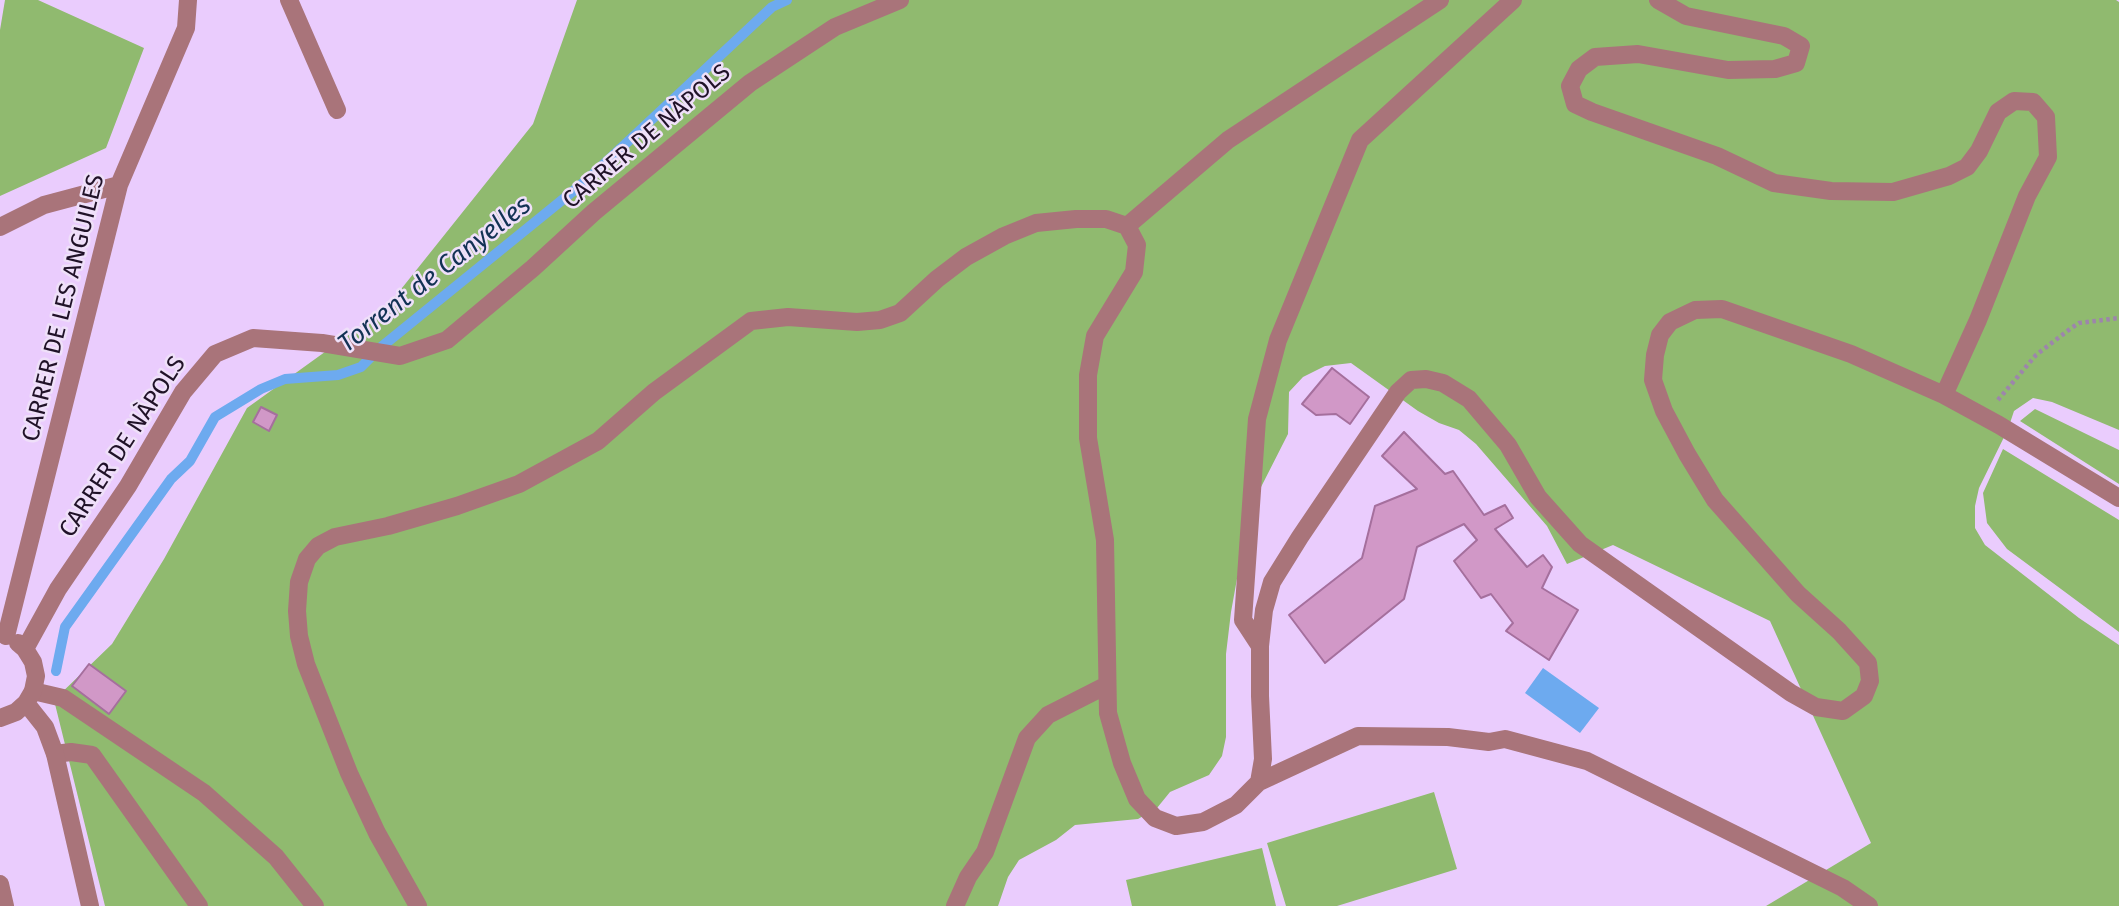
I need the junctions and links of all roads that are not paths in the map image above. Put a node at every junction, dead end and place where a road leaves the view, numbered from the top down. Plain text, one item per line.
1 (188, 0) edge
2 (289, 0) edge
3 (900, 0) edge
4 (1440, 0) edge
5 (1513, 0) edge
6 (1658, 0) edge
7 (337, 110) dead end
8 (119, 185) junction
9 (1127, 226) junction
10 (0, 227) edge
11 (1944, 394) junction
12 (2119, 498) edge
13 (3, 636) edge
14 (1260, 646) junction
15 (25, 649) junction
16 (1107, 685) junction
17 (30, 697) junction
18 (0, 718) edge
19 (55, 754) junction
20 (1259, 782) junction
21 (0, 884) edge
22 (5, 906) edge
23 (90, 906) edge
24 (200, 906) edge
25 (315, 906) edge
26 (418, 906) edge
27 (955, 906) edge
28 (1869, 906) edge

1 - 8 street, CARRER DE LES ANGUILES
2 - 7 street
3 - 15 street, CARRER DE NÀPOLS
4 - 9 street
5 - 14 street
6 - 11 street
8 - 10 street
8 - 13 street, CARRER DE LES ANGUILES
9 - 16 street
9 - 26 street
11 - 12 street
11 - 14 street
13 - 15 street
14 - 20 street
15 - 17 street
16 - 20 street
16 - 27 street
17 - 18 street
17 - 19 street
17 - 25 street
19 - 23 street
19 - 24 street
20 - 28 street
21 - 22 street

